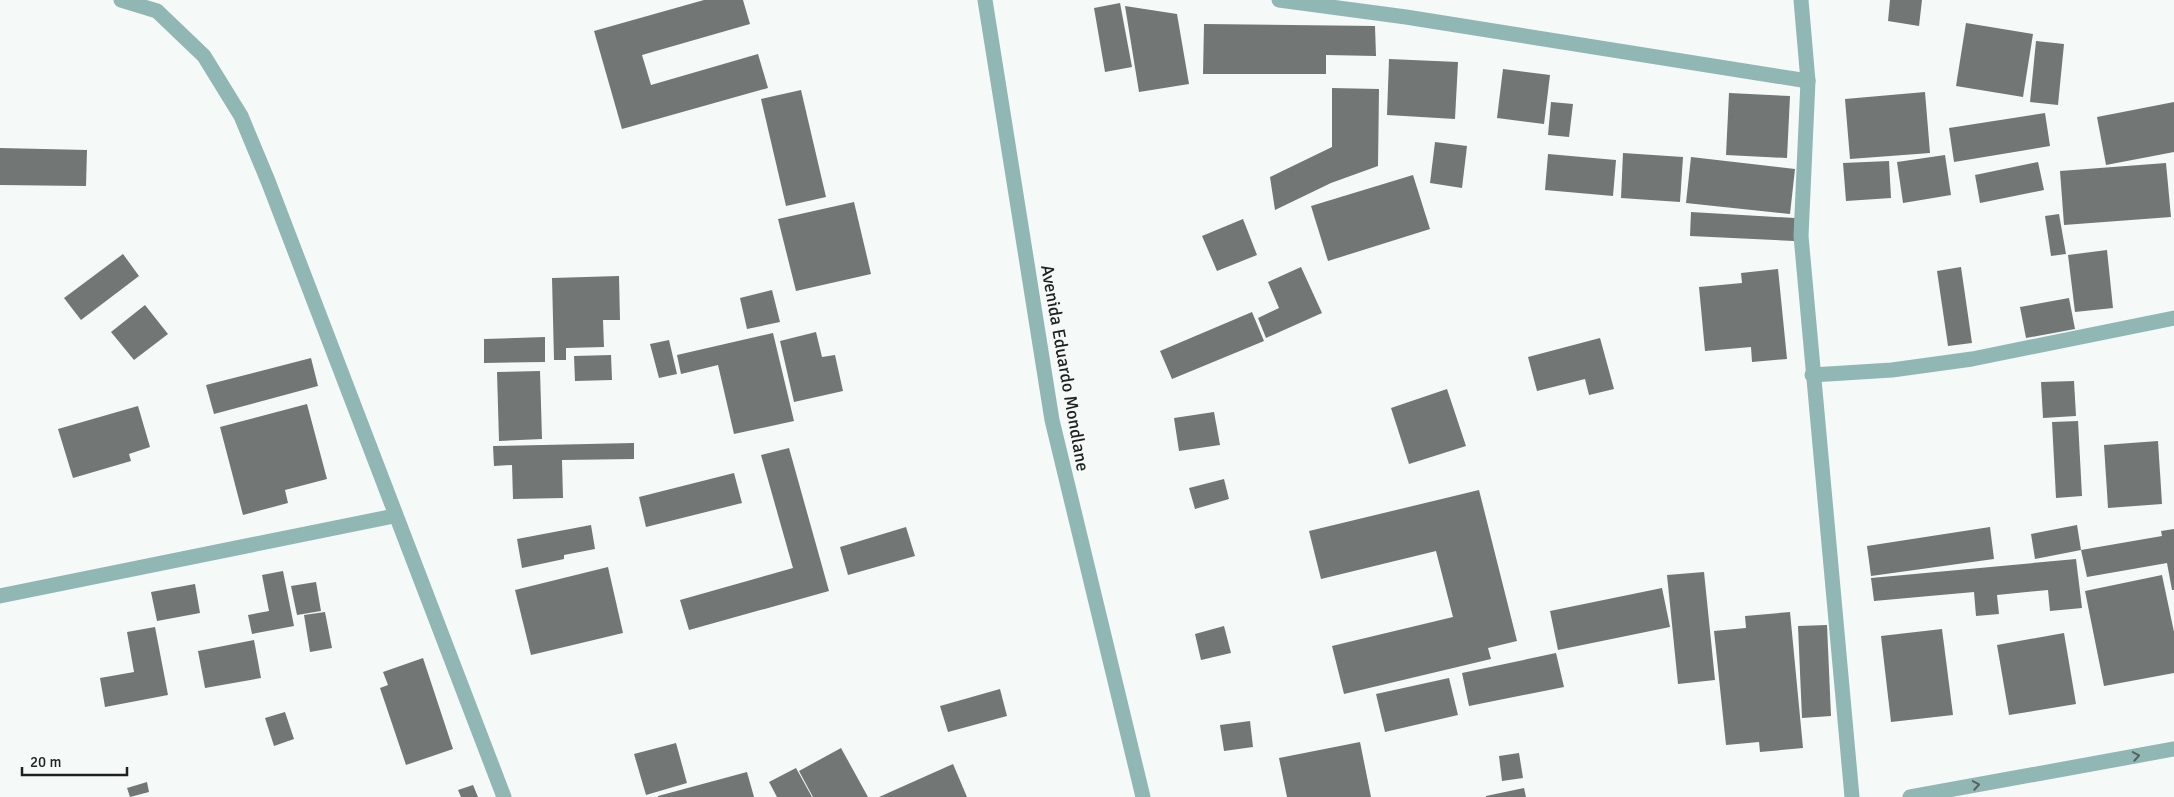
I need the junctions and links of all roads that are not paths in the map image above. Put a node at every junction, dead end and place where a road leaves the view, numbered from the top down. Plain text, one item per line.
1 (121, 0) edge
2 (985, 0) edge
3 (1279, 0) edge
4 (1801, 0) edge
5 (1808, 81) junction
6 (2174, 318) edge
7 (1812, 375) junction
8 (394, 516) junction
9 (0, 596) edge
10 (2174, 749) edge
11 (504, 797) edge
12 (1143, 797) edge
13 (1852, 797) edge
14 (1910, 797) edge

1 - 8 street
2 - 12 street, Avenida Eduardo Mondlane
3 - 5 street
4 - 5 street
5 - 7 street
6 - 7 street
7 - 13 street
8 - 9 street
8 - 11 street
14 -> 10 street

